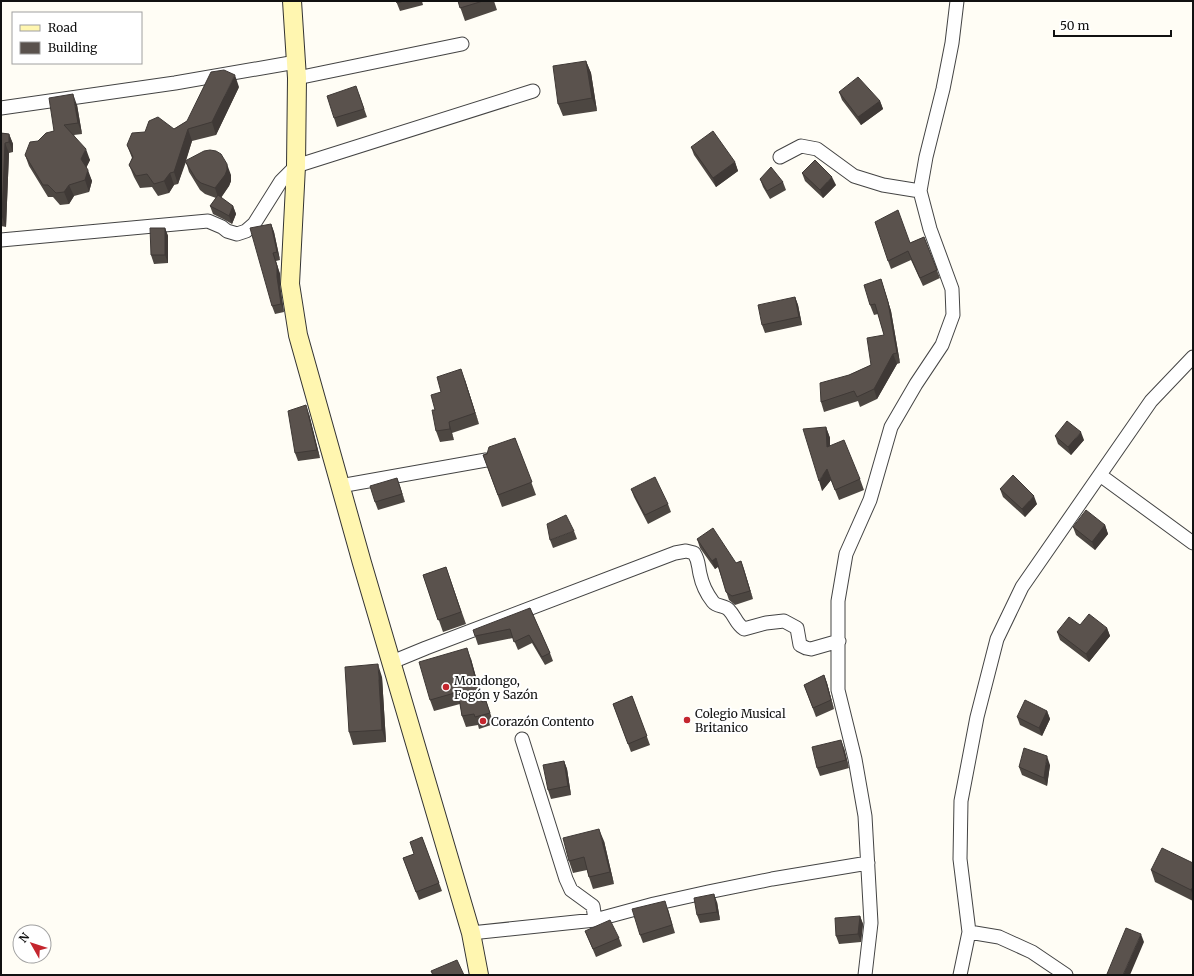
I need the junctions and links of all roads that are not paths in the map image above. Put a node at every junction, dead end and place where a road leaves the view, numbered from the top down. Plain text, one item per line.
1 (292, 1) edge
2 (957, 1) edge
3 (462, 44) dead end
4 (296, 70) junction
5 (533, 91) dead end
6 (1, 108) edge
7 (780, 157) dead end
8 (296, 166) junction
9 (920, 191) junction
10 (1, 240) edge
11 (1193, 357) edge
12 (486, 460) edge
13 (1100, 475) junction
14 (340, 486) junction
15 (1193, 543) edge
16 (839, 641) junction
17 (392, 662) junction
18 (522, 739) dead end
19 (868, 863) junction
20 (595, 920) junction
21 (969, 932) junction
22 (471, 933) junction
23 (479, 975) edge
24 (865, 975) edge
25 (960, 975) edge
26 (1066, 975) edge

1 - 4 street
2 - 9 street
3 - 4 street
4 - 6 street
4 - 8 street
5 - 8 street
7 - 9 street
8 - 10 street
8 - 14 street
9 - 16 street
11 - 13 street
12 - 14 street
13 - 15 street
13 - 21 street
14 - 17 street
16 - 17 street
16 - 19 street
17 - 22 street
18 - 20 street
19 - 20 street
19 - 24 street
20 - 22 street
21 - 25 street
21 - 26 street
22 - 23 street

